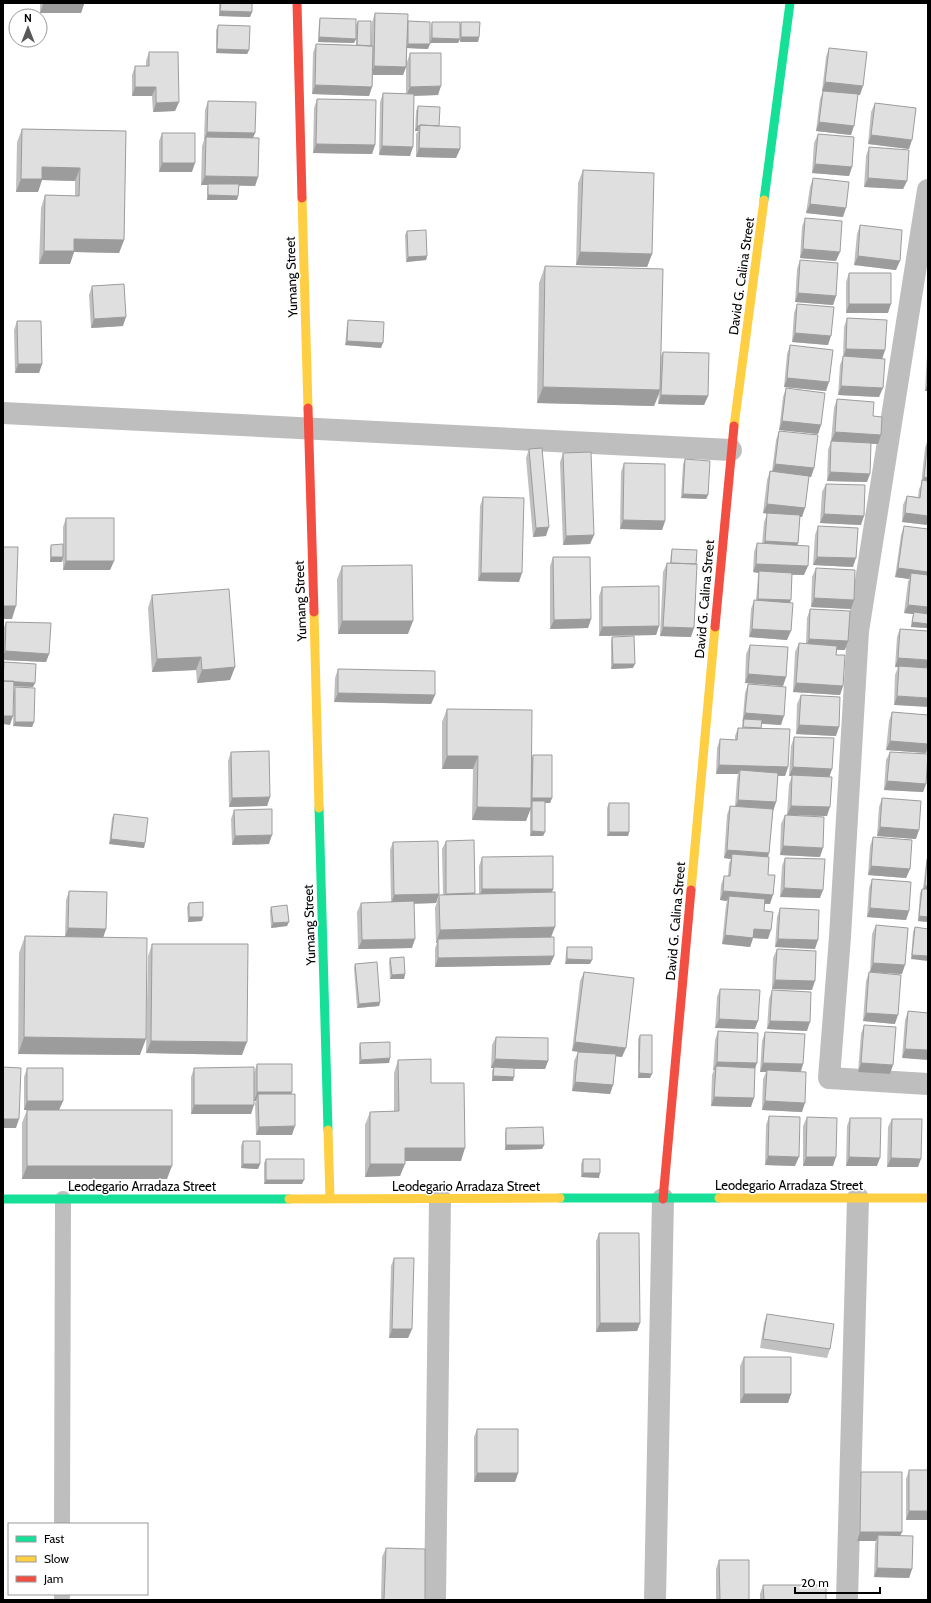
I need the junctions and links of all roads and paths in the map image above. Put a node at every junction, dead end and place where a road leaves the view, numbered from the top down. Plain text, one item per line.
1 (297, 3) edge
2 (790, 3) edge
3 (928, 190) edge
4 (3, 413) edge
5 (308, 429) junction
6 (731, 450) junction
7 (928, 1084) edge
8 (3, 1198) edge
9 (63, 1198) junction
10 (330, 1198) junction
11 (440, 1198) junction
12 (664, 1198) junction
13 (858, 1198) junction
14 (928, 1198) edge
15 (62, 1523) edge
16 (435, 1600) edge
17 (655, 1600) edge
18 (847, 1600) edge

1 - 5 street, Yumang Street
2 - 6 street, David G. Calina Street
3 - 7 street
4 - 5 street
5 - 6 street
5 - 10 street, Yumang Street
6 - 12 street, David G. Calina Street
8 - 9 street, Leodegario Arradaza Street
9 - 10 street, Leodegario Arradaza Street
9 - 15 lane
10 - 11 street, Leodegario Arradaza Street
11 - 12 street, Leodegario Arradaza Street
11 - 16 street
12 - 13 street, Leodegario Arradaza Street
12 - 17 street
13 - 14 street, Leodegario Arradaza Street
13 - 18 street

